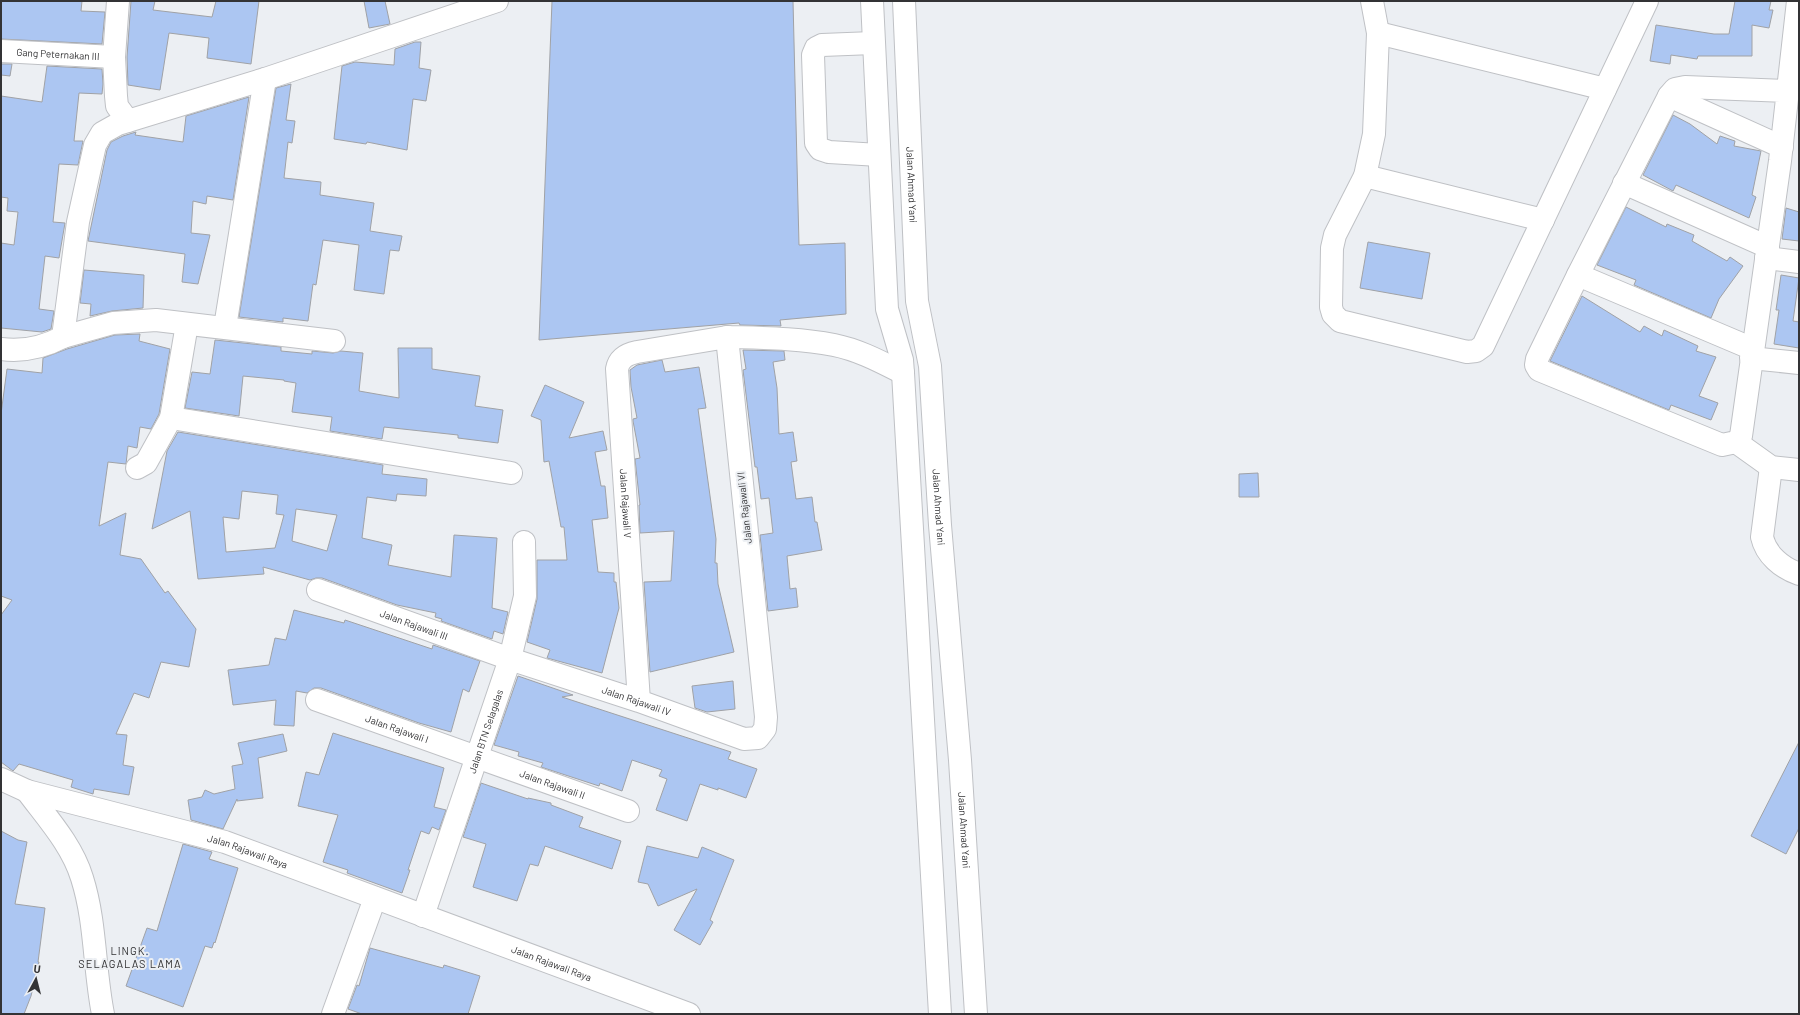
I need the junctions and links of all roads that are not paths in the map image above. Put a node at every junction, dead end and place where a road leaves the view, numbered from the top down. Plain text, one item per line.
1 (118, 1) edge
2 (497, 1) edge
3 (872, 1) edge
4 (904, 1) edge
5 (1372, 1) edge
6 (1647, 1) edge
7 (1798, 1) edge
8 (1378, 33) junction
9 (873, 43) junction
10 (1, 51) edge
11 (114, 57) junction
12 (1795, 65) edge
13 (266, 79) junction
14 (1606, 89) junction
15 (1789, 90) junction
16 (1669, 96) junction
17 (128, 121) junction
18 (879, 155) junction
19 (1787, 157) edge
20 (1366, 176) junction
21 (1624, 183) junction
22 (1543, 220) junction
23 (1767, 252) junction
24 (1799, 262) edge
25 (1578, 275) junction
26 (187, 324) junction
27 (226, 326) junction
28 (63, 337) junction
29 (727, 337) junction
30 (334, 341) dead end
31 (1, 352) edge
32 (1752, 353) junction
33 (1799, 362) edge
34 (903, 366) junction
35 (171, 418) junction
36 (1736, 442) junction
37 (1771, 467) junction
38 (137, 468) dead end
39 (1799, 470) edge
40 (511, 473) dead end
41 (524, 542) dead end
42 (1799, 574) edge
43 (318, 590) dead end
44 (510, 659) junction
45 (316, 700) dead end
46 (639, 702) junction
47 (762, 735) joint
48 (476, 758) junction
49 (1, 779) edge
50 (27, 791) junction
51 (628, 811) dead end
52 (375, 898) junction
53 (423, 916) junction
54 (103, 1014) edge
55 (333, 1014) edge
56 (689, 1014) edge
57 (940, 1014) edge
58 (976, 1014) edge

1 - 11 main road
2 - 13 main road
3 - 9 main road
4 - 58 main road, Jalan Ahmad Yani
5 - 8 main road
6 - 14 main road
7 - 12 main road
8 - 14 main road
8 - 20 main road
9 - 18 main road
9 - 18 main road
10 - 11 main road, Gang Peternakan III
11 - 17 main road
12 - 15 main road
13 - 17 main road
13 - 27 main road
14 - 22 main road
15 - 16 main road
15 - 19 main road
16 - 19 main road
16 - 21 main road
17 - 28 main road
18 - 34 main road
19 - 23 main road
20 - 22 main road
20 - 22 main road
21 - 23 main road
21 - 25 main road
23 - 24 main road
23 - 32 main road
25 - 32 main road
25 - 36 main road
26 - 27 main road
26 - 28 main road
26 - 35 main road
27 - 30 main road
28 - 31 main road
29 - 34 main road
29 - 46 main road, Jalan Rajawali V
29 - 47 main road, Jalan Rajawali VI
32 - 33 main road
32 - 36 main road
34 - 57 main road
35 - 38 main road
35 - 40 main road
36 - 37 main road
37 - 39 main road
37 - 42 main road
41 - 44 main road, Jalan BTN Selagalas
43 - 44 main road, Jalan Rajawali III
44 - 46 main road, Jalan Rajawali IV
44 - 48 main road, Jalan BTN Selagalas
45 - 48 main road, Jalan Rajawali I
46 - 47 main road, Jalan Rajawali IV
48 - 51 main road, Jalan Rajawali II
48 - 53 main road, Jalan BTN Selagalas
49 - 50 main road, Jalan Rajawali Raya
50 - 52 main road, Jalan Rajawali Raya
50 - 54 main road
52 - 53 main road, Jalan Rajawali Raya
52 - 55 main road
53 - 56 main road, Jalan Rajawali Raya

